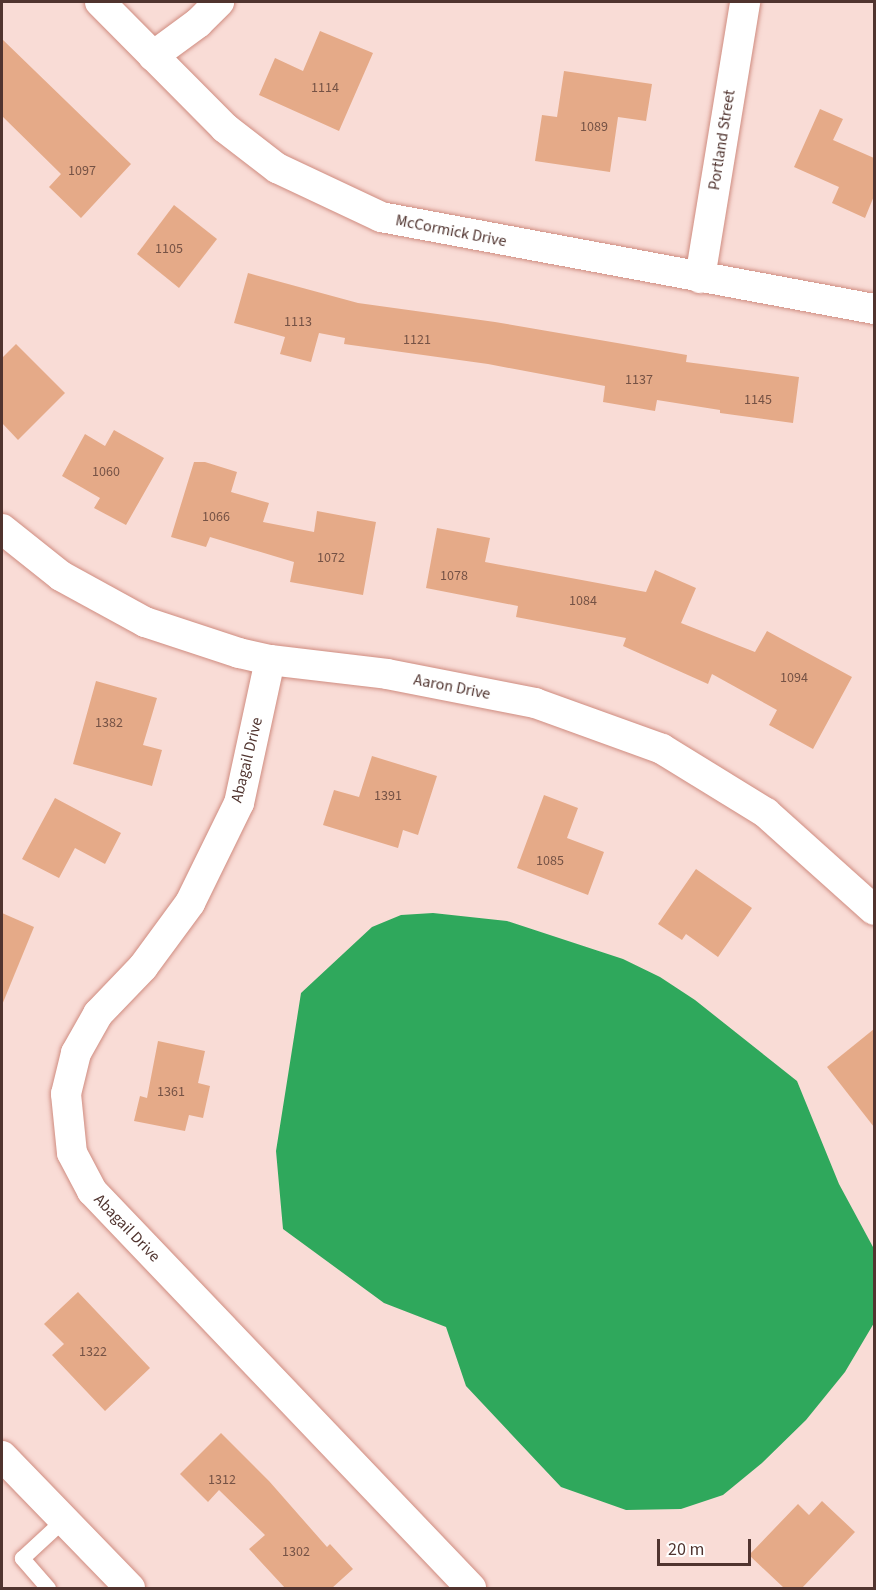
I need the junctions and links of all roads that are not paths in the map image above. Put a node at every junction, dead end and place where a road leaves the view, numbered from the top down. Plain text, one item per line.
1 (100, 2) edge
2 (219, 2) edge
3 (745, 2) edge
4 (153, 56) junction
5 (700, 278) junction
6 (874, 309) edge
7 (2, 529) edge
8 (270, 660) junction
9 (874, 910) edge
10 (2, 1456) edge
11 (63, 1520) junction
12 (48, 1588) edge
13 (130, 1588) edge
14 (471, 1588) edge

1 - 4 street, McCormick Drive
2 - 4 street
3 - 5 street, Portland Street
4 - 5 street, McCormick Drive
5 - 6 street, McCormick Drive
7 - 8 street, Aaron Drive
8 - 9 street, Aaron Drive
8 - 14 street, Abagail Drive
10 - 11 street
11 - 12 lane
11 - 13 street

